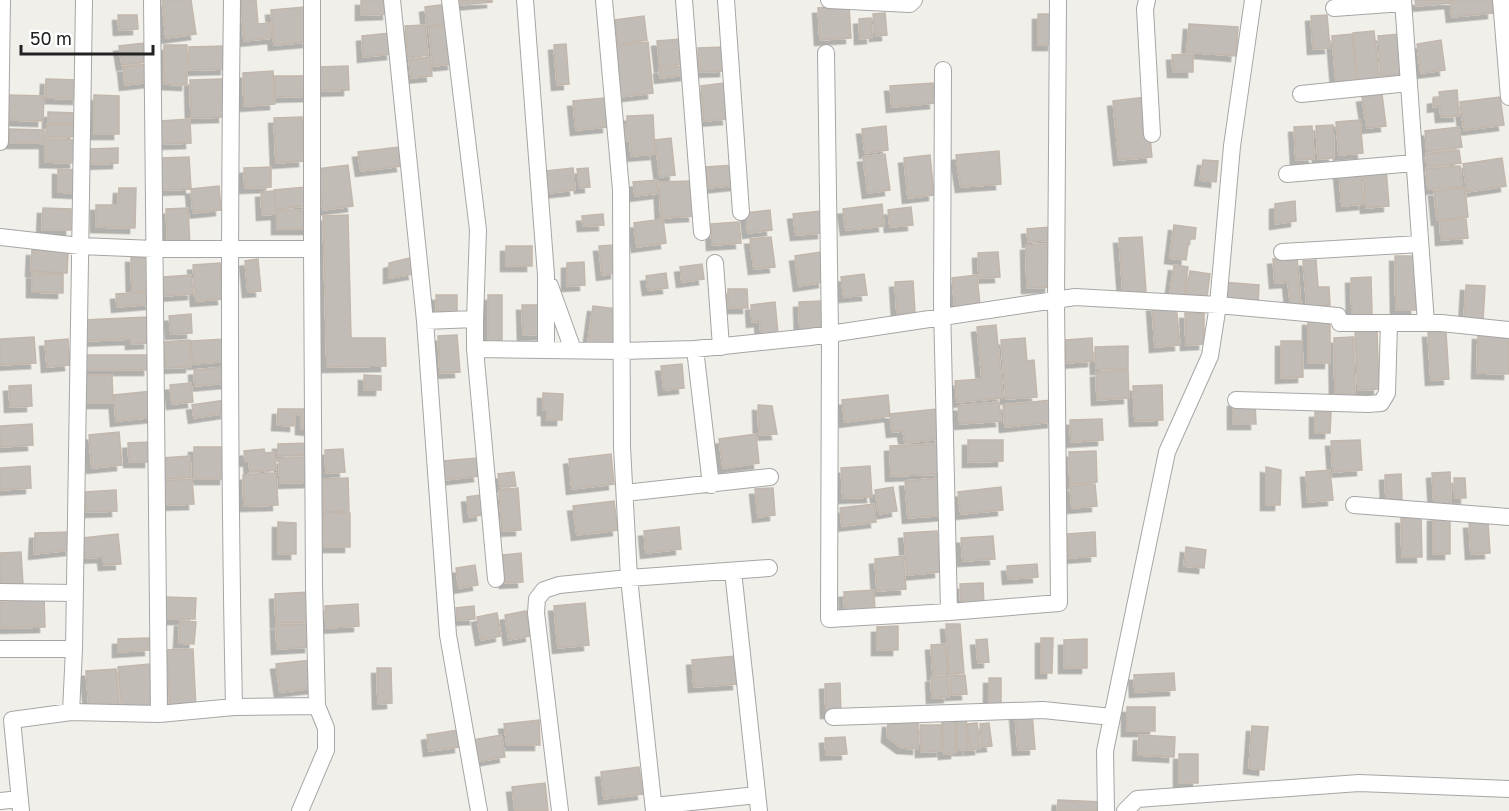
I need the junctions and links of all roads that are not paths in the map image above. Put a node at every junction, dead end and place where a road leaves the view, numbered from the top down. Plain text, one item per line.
1 (2, 0) edge
2 (84, 0) edge
3 (152, 0) edge
4 (232, 0) edge
5 (312, 0) edge
6 (392, 0) edge
7 (450, 0) edge
8 (525, 0) edge
9 (604, 0) edge
10 (684, 0) edge
11 (726, 0) edge
12 (829, 0) edge
13 (914, 0) edge
14 (1058, 0) edge
15 (1147, 0) edge
16 (1254, 0) edge
17 (1403, 2) edge
18 (1334, 8) dead end
19 (1504, 8) edge
20 (826, 53) dead end
21 (943, 70) dead end
22 (1409, 83) junction
23 (1509, 91) edge
24 (1301, 94) dead end
25 (1152, 134) dead end
26 (0, 142) edge
27 (1414, 163) junction
28 (1287, 174) dead end
29 (741, 212) dead end
30 (702, 232) dead end
31 (0, 237) edge
32 (1420, 244) junction
33 (80, 246) junction
34 (154, 249) junction
35 (229, 249) junction
36 (312, 249) junction
37 (1282, 252) dead end
38 (715, 263) dead end
39 (546, 275) junction
40 (1056, 300) junction
41 (1218, 305) junction
42 (943, 318) junction
43 (475, 319) junction
44 (425, 321) junction
45 (1389, 323) junction
46 (1425, 323) junction
47 (1509, 330) edge
48 (830, 334) junction
49 (722, 347) junction
50 (476, 349) junction
51 (695, 349) junction
52 (546, 350) junction
53 (573, 351) junction
54 (621, 351) junction
55 (1236, 400) dead end
56 (770, 477) dead end
57 (711, 484) junction
58 (625, 493) junction
59 (1354, 505) dead end
60 (1509, 517) edge
61 (769, 568) dead end
62 (734, 571) junction
63 (629, 578) junction
64 (496, 579) dead end
65 (0, 592) edge
66 (75, 593) junction
67 (949, 612) junction
68 (74, 649) junction
69 (0, 650) edge
70 (317, 706) junction
71 (234, 707) junction
72 (71, 712) junction
73 (159, 714) junction
74 (833, 717) dead end
75 (1112, 717) junction
76 (6, 720) edge
77 (1509, 789) edge
78 (0, 801) edge
79 (758, 803) edge
80 (21, 805) edge
81 (654, 808) edge
82 (300, 811) edge
83 (479, 811) edge
84 (560, 811) edge
85 (1106, 811) edge
86 (1125, 811) edge

1 - 26 street
2 - 33 street
3 - 34 street
4 - 35 street
5 - 36 street
6 - 44 street
7 - 43 street
8 - 39 street
9 - 54 street
10 - 30 street
11 - 29 street
12 - 13 street
14 - 40 street
15 - 25 street
16 - 41 street
17 - 18 street
17 - 22 street
19 - 23 street
20 - 48 street
21 - 42 street
22 - 24 street
22 - 27 street
27 - 28 street
27 - 32 street
31 - 33 street
32 - 37 street
32 - 46 street
33 - 34 street
33 - 66 street
34 - 35 street
34 - 73 street
35 - 36 street
35 - 71 street
36 - 70 street
38 - 49 street
39 - 52 street
39 - 53 street
40 - 41 street
40 - 42 street
40 - 67 street
41 - 45 street
41 - 75 street
42 - 48 street
42 - 67 street
43 - 44 street
43 - 50 street
44 - 83 street
45 - 46 street
45 - 55 street
46 - 47 street
48 - 49 street
48 - 67 street
49 - 51 street
50 - 52 street
50 - 64 street
51 - 54 street
51 - 57 street
52 - 53 street
53 - 54 street
54 - 58 street
56 - 57 street
57 - 58 street
58 - 63 street
59 - 60 street
61 - 62 street
62 - 63 street
62 - 79 street
63 - 81 street
63 - 84 street
65 - 66 street
66 - 68 street
68 - 69 street
68 - 72 street
70 - 71 street
70 - 82 street
71 - 73 street
72 - 73 street
72 - 76 street
74 - 75 street
75 - 85 street
76 - 80 street
77 - 86 street
78 - 80 street
79 - 81 street

